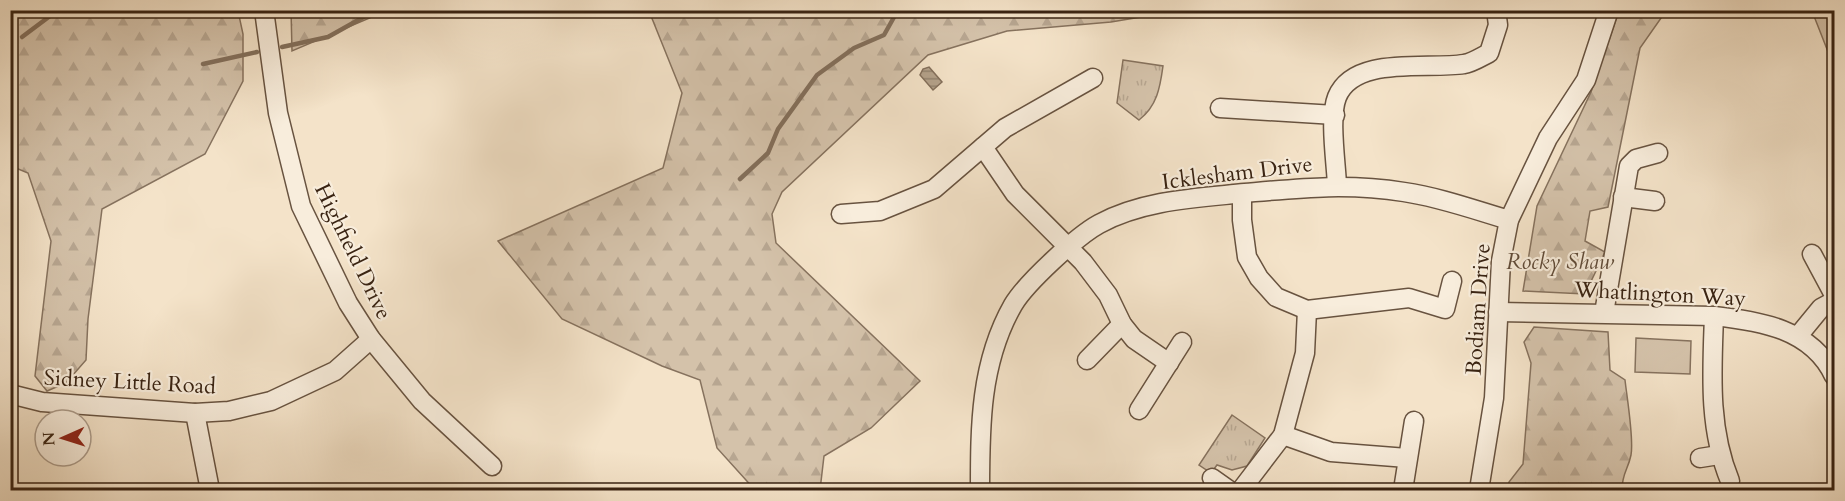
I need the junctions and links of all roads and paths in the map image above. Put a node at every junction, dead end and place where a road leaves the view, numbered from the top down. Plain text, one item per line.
1 (264, 10) edge
2 (1496, 10) edge
3 (1609, 10) edge
4 (1093, 78) dead end
5 (1220, 108) dead end
6 (1335, 115) junction
7 (982, 147) junction
8 (1658, 153) dead end
9 (1337, 185) junction
10 (1242, 194) junction
11 (1623, 196) junction
12 (1655, 201) dead end
13 (840, 214) dead end
14 (1509, 220) junction
15 (1069, 248) junction
16 (1812, 254) dead end
17 (1452, 281) dead end
18 (1834, 295) edge
19 (1834, 301) edge
20 (1307, 310) junction
21 (1498, 312) junction
22 (1604, 313) junction
23 (1714, 315) junction
24 (1122, 324) junction
25 (1798, 336) junction
26 (371, 339) junction
27 (1182, 342) dead end
28 (1087, 360) dead end
29 (1169, 363) junction
30 (1834, 376) edge
31 (10, 394) edge
32 (1139, 410) dead end
33 (195, 413) junction
34 (1414, 421) dead end
35 (1283, 435) junction
36 (1719, 454) junction
37 (1407, 458) junction
38 (1700, 458) dead end
39 (492, 466) dead end
40 (1212, 478) dead end
41 (1730, 481) dead end
42 (210, 490) edge
43 (980, 490) edge
44 (1229, 490) edge
45 (1241, 490) edge
46 (1402, 490) edge
47 (1479, 490) edge

1 - 26 street, Highfield Drive
2 - 6 street
3 - 14 street, Bodiam Drive
4 - 7 street
5 - 6 street
6 - 9 street
7 - 13 street
7 - 15 street
8 - 11 street
9 - 10 street, Icklesham Drive
9 - 14 street, Icklesham Drive
10 - 15 street, Icklesham Drive
10 - 20 street
11 - 12 street
11 - 22 street
14 - 21 street, Bodiam Drive
15 - 24 street
15 - 43 street, Icklesham Drive
16 - 18 street
17 - 20 street
19 - 25 street
20 - 35 street
21 - 22 street, Whatlington Way
21 - 47 street, Bodiam Drive
22 - 23 street, Whatlington Way
23 - 25 street, Whatlington Way
23 - 36 street
24 - 28 street
24 - 29 street
25 - 30 street, Whatlington Way
26 - 33 street, Sidney Little Road
26 - 39 street, Highfield Drive
27 - 29 street
29 - 32 street
31 - 33 street, Sidney Little Road
33 - 42 street
34 - 37 street
35 - 37 street
35 - 45 street
36 - 38 street
36 - 41 street
37 - 46 street
40 - 44 street

